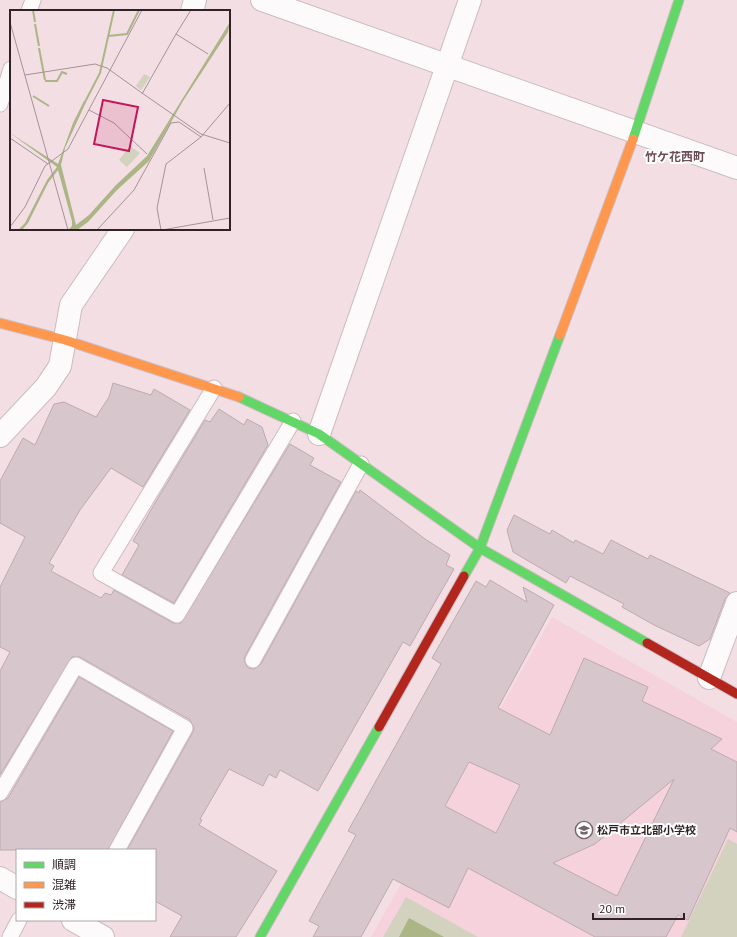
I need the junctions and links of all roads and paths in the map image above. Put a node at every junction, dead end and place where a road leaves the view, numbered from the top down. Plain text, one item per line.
1 (33, 0) edge
2 (195, 0) edge
3 (262, 0) edge
4 (470, 0) edge
5 (679, 0) edge
6 (29, 10) edge
7 (192, 10) edge
8 (446, 65) junction
9 (7, 71) edge
10 (0, 104) edge
11 (636, 132) junction
12 (737, 168) edge
13 (122, 230) edge
14 (0, 323) edge
15 (65, 340) junction
16 (214, 388) junction
17 (292, 421) junction
18 (319, 434) junction
19 (0, 436) edge
20 (361, 464) junction
21 (480, 548) junction
22 (737, 603) edge
23 (253, 660) dead end
24 (709, 678) junction
25 (737, 694) edge
26 (0, 793) edge
27 (118, 849) edge
28 (0, 878) edge
29 (16, 887) edge
30 (18, 921) edge
31 (76, 921) edge
32 (10, 937) edge
33 (103, 937) edge
34 (260, 937) edge

1 - 6 lane
2 - 7 street
3 - 8 street
4 - 8 street
5 - 11 street
8 - 11 street
8 - 18 street
9 - 10 lane
11 - 12 street
11 - 21 street
13 - 15 street
14 - 15 street
15 - 16 street
15 - 19 street
16 - 17 street
16 - 17 lane
17 - 18 street
18 - 20 street
20 - 21 street
20 - 23 lane
21 - 24 street
21 - 34 street
22 - 24 street
24 - 25 street
26 - 27 lane
28 - 29 street
30 - 32 lane
31 - 33 street

